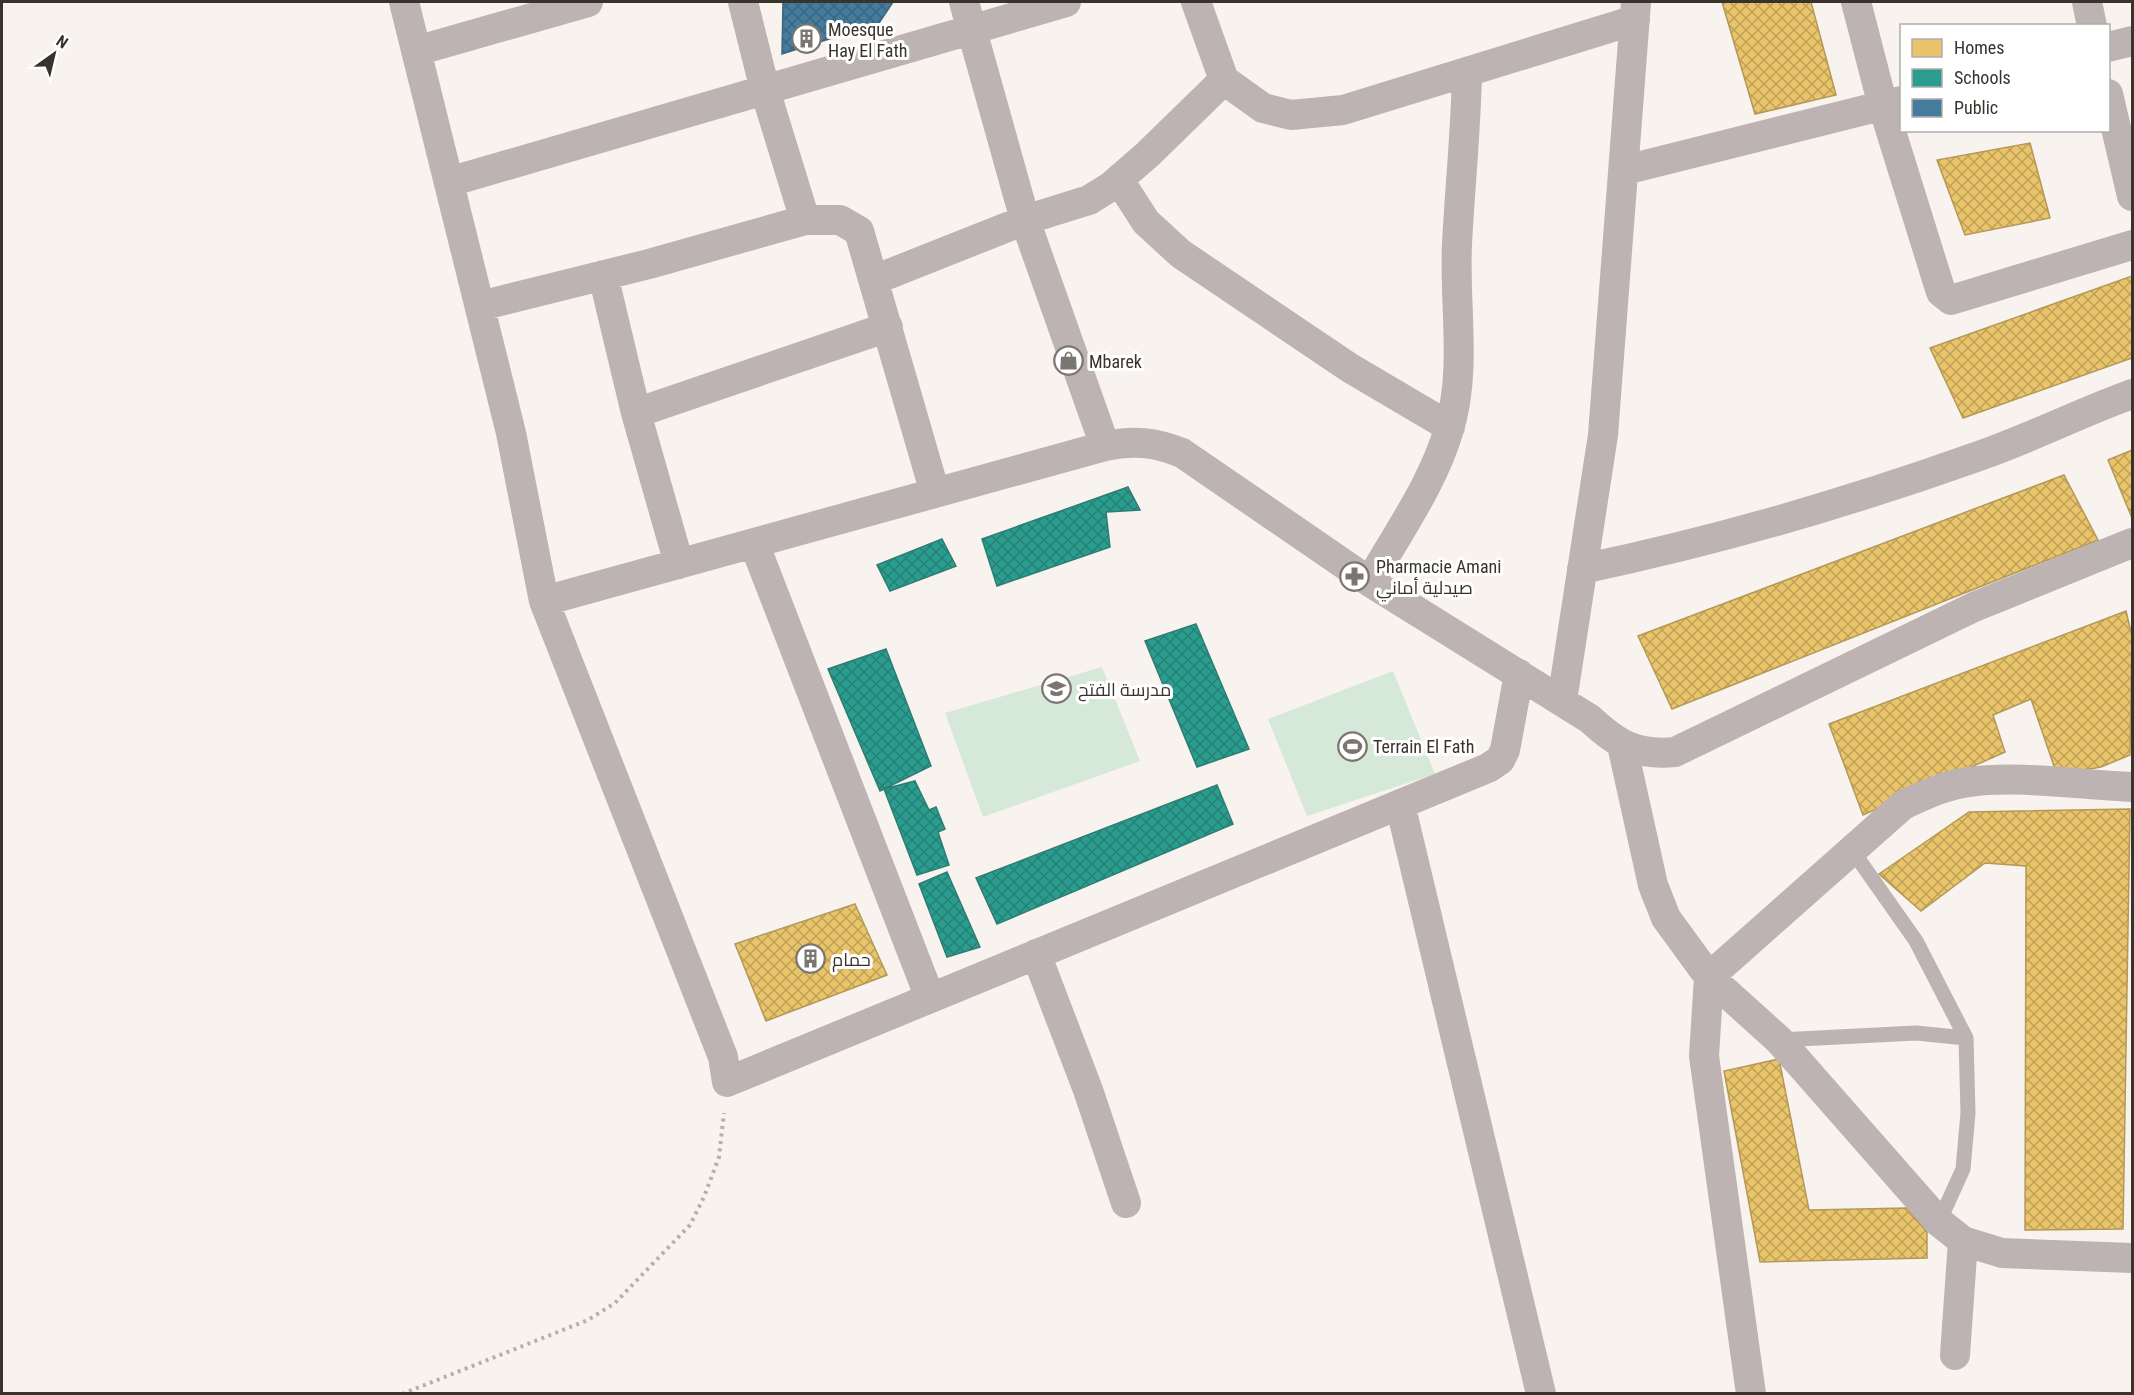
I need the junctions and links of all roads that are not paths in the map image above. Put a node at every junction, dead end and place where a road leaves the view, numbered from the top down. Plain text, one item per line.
1 (404, 2) edge
2 (743, 2) edge
3 (964, 2) edge
4 (1066, 2) edge
5 (1196, 2) edge
6 (1856, 2) edge
7 (2087, 2) edge
8 (574, 4) edge
9 (1636, 11) edge
10 (2092, 24) edge
11 (971, 30) junction
12 (2133, 41) edge
13 (2110, 47) edge
14 (416, 51) junction
15 (1467, 72) junction
16 (1224, 80) junction
17 (765, 90) junction
18 (2110, 98) edge
19 (1892, 104) edge
20 (1625, 170) junction
21 (1119, 180) junction
22 (449, 182) junction
23 (2133, 196) edge
24 (805, 220) junction
25 (1024, 220) junction
26 (2133, 246) edge
27 (603, 275) junction
28 (874, 279) junction
29 (480, 306) junction
30 (888, 327) junction
31 (2133, 394) edge
32 (636, 413) junction
33 (1450, 427) junction
34 (1105, 446) junction
35 (935, 493) junction
36 (754, 543) junction
37 (2133, 543) edge
38 (679, 564) junction
39 (1582, 569) junction
40 (1370, 582) junction
41 (543, 601) junction
42 (1519, 674) junction
43 (1562, 701) junction
44 (1622, 745) junction
45 (2133, 787) edge
46 (1400, 804) junction
47 (1852, 850) junction
48 (1036, 954) junction
49 (1709, 977) junction
50 (930, 998) junction
51 (1966, 1038) junction
52 (1779, 1040) junction
53 (1126, 1203) dead end
54 (1939, 1221) junction
55 (1963, 1241) junction
56 (2133, 1258) edge
57 (1955, 1355) dead end
58 (1540, 1394) edge
59 (1751, 1394) edge

1 - 14 street
2 - 17 street
3 - 11 street
4 - 11 street
5 - 16 street
6 - 19 street
7 - 10 street
8 - 14 street
9 - 15 street
9 - 20 street
11 - 17 street
11 - 25 street
12 - 13 street
14 - 22 street
15 - 16 street
15 - 33 street
16 - 21 street
17 - 22 street
17 - 24 street
18 - 23 street
19 - 20 street
19 - 26 street
20 - 39 street
21 - 25 street
21 - 33 street
22 - 29 street
24 - 27 street
24 - 28 street
25 - 28 street
25 - 34 street
27 - 29 street
27 - 32 street
28 - 30 street
29 - 41 street
30 - 32 street
30 - 35 street
31 - 39 street
32 - 38 street
33 - 40 street
34 - 35 street
34 - 40 street
35 - 36 street
36 - 38 street
36 - 50 street
37 - 44 street
38 - 41 street
39 - 43 street
40 - 42 street
41 - 50 street
42 - 43 street
42 - 46 street
43 - 44 street
44 - 49 street
45 - 47 street
46 - 48 street
46 - 58 street
47 - 49 street
47 - 51 lane
48 - 50 street
48 - 53 street
49 - 52 street
49 - 59 street
51 - 52 lane
51 - 54 lane
52 - 54 street
54 - 55 street
55 - 56 street
55 - 57 street

